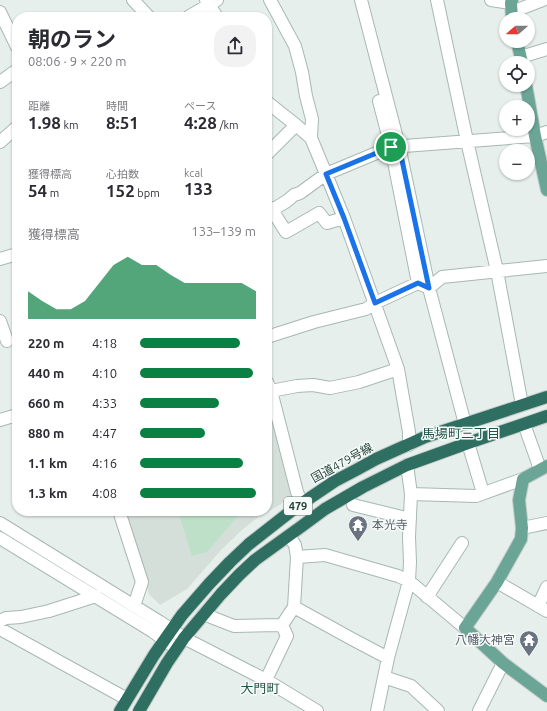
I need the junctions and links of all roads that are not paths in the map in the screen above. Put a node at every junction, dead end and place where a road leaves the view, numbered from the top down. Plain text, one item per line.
1 (133, 0) edge
2 (270, 0) edge
3 (353, 0) edge
4 (361, 0) edge
5 (437, 0) edge
6 (491, 0) edge
7 (544, 0) edge
8 (211, 1) edge
9 (512, 9) edge
10 (0, 12) edge
11 (144, 12) edge
12 (195, 12) edge
13 (215, 12) edge
14 (12, 37) edge
15 (547, 49) edge
16 (530, 56) edge
17 (12, 74) edge
18 (0, 82) edge
19 (272, 110) edge
20 (296, 124) junction
21 (12, 132) edge
22 (547, 132) edge
23 (535, 136) junction
24 (311, 138) junction
25 (467, 141) junction
26 (0, 142) edge
27 (395, 147) junction
28 (272, 149) edge
29 (545, 171) edge
30 (326, 174) junction
31 (547, 190) edge
32 (272, 207) edge
33 (272, 211) edge
34 (344, 218) junction
35 (12, 255) edge
36 (0, 259) edge
37 (547, 266) edge
38 (497, 271) junction
39 (418, 283) junction
40 (429, 288) junction
41 (375, 303) junction
42 (0, 321) edge
43 (272, 335) edge
44 (8, 340) edge
45 (398, 369) junction
46 (272, 387) edge
47 (547, 397) edge
48 (272, 398) edge
49 (522, 405) junction
50 (12, 416) edge
51 (547, 416) edge
52 (0, 420) edge
53 (465, 424) junction
54 (524, 424) junction
55 (468, 442) junction
56 (409, 445) junction
57 (408, 465) junction
58 (544, 467) edge
59 (523, 479) junction
60 (483, 493) junction
61 (411, 494) junction
62 (302, 504) junction
63 (353, 506) dead end
64 (121, 516) edge
65 (410, 519) junction
66 (547, 523) edge
67 (0, 524) edge
68 (522, 528) junction
69 (289, 536) junction
70 (0, 538) edge
71 (462, 543) dead end
72 (297, 557) junction
73 (409, 581) junction
74 (497, 582) junction
75 (547, 587) edge
76 (96, 596) junction
77 (427, 597) junction
78 (134, 606) junction
79 (294, 607) junction
80 (543, 608) edge
81 (204, 614) junction
82 (0, 621) edge
83 (282, 624) junction
84 (464, 628) junction
85 (0, 629) edge
86 (168, 635) junction
87 (184, 638) junction
88 (176, 648) junction
89 (388, 658) junction
90 (503, 663) junction
91 (384, 677) junction
92 (266, 680) junction
93 (547, 696) edge
94 (127, 699) junction
95 (143, 709) edge
96 (120, 711) edge
97 (317, 711) edge
98 (376, 711) edge
99 (438, 711) edge
100 (479, 711) edge

1 - 11 street
2 - 24 street
3 - 27 street
4 - 27 street
5 - 25 street
6 - 9 street
7 - 9 street
8 - 12 street
8 - 13 street
10 - 14 street
15 - 16 street
17 - 18 street
19 - 20 street
20 - 24 street
20 - 28 street
21 - 26 street
22 - 23 street
23 - 25 street
23 - 29 main road
24 - 30 street
25 - 27 street
25 - 38 street
27 - 30 street
27 - 39 street
27 - 40 street
29 - 31 main road
30 - 32 street
30 - 34 street
33 - 34 street
34 - 41 street
35 - 36 street
37 - 38 street
38 - 40 street
38 - 49 street
39 - 40 street
39 - 41 street
40 - 53 street
41 - 43 street
41 - 45 street
42 - 44 street
45 - 46 street
45 - 56 street
47 - 49 highway, 国道479号線 / 479
48 - 62 street
49 - 53 highway, 国道479号線 / 479
50 - 52 street
51 - 54 highway, 479
53 - 56 highway, 国道479号線 / 479
54 - 55 highway, 479
54 - 58 street
55 - 57 highway, 479
55 - 60 street
56 - 62 highway, 国道479号線 / 479
57 - 61 street
57 - 69 highway, 479
58 - 59 main road
59 - 60 street
59 - 68 main road
60 - 61 street
61 - 65 street
62 - 86 highway, 国道479号線 / 479
63 - 65 street
64 - 78 street
65 - 73 street
66 - 68 street
67 - 78 street
68 - 74 main road
69 - 72 street
69 - 81 highway, 479
70 - 76 street
71 - 77 street
72 - 73 street
72 - 79 street
73 - 77 street
73 - 89 street
74 - 80 street
74 - 84 main road
75 - 80 street
76 - 82 street
76 - 86 street
77 - 84 street
78 - 86 street
79 - 83 street
79 - 89 street
81 - 83 street
81 - 87 highway, 479
83 - 92 street
84 - 90 main road
85 - 94 street
86 - 87 street
86 - 88 street
86 - 94 highway, 国道479号線 / 479
87 - 88 highway, 479
87 - 92 street
88 - 95 highway, 479
89 - 91 street
90 - 93 main road
90 - 100 street
91 - 98 street
91 - 99 street
92 - 97 street
94 - 96 highway, 国道479号線 / 479

